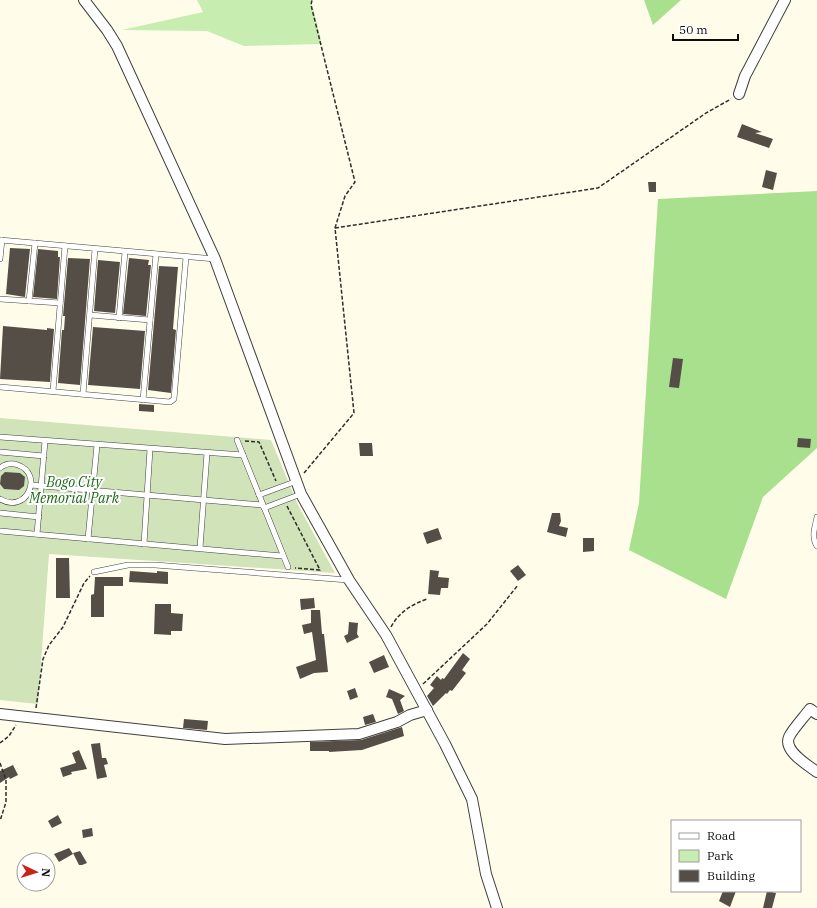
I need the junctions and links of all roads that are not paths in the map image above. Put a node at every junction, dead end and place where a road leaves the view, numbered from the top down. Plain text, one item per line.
1 (84, 0) edge
2 (785, 0) edge
3 (739, 94) road end
4 (1, 240) edge
5 (35, 243) junction
6 (65, 246) junction
7 (95, 249) junction
8 (126, 252) junction
9 (156, 254) junction
10 (186, 257) junction
11 (0, 259) edge
12 (215, 260) junction
13 (0, 299) edge
14 (29, 301) junction
15 (60, 303) junction
16 (90, 315) junction
17 (119, 318) junction
18 (150, 320) junction
19 (0, 387) edge
20 (53, 391) junction
21 (83, 394) junction
22 (143, 400) junction
23 (0, 437) edge
24 (237, 440) road end
25 (45, 441) junction
26 (97, 445) junction
27 (150, 449) junction
28 (0, 452) edge
29 (206, 453) junction
30 (243, 455) junction
31 (44, 456) junction
32 (0, 468) edge
33 (297, 481) junction
34 (31, 484) junction
35 (41, 485) junction
36 (93, 490) junction
37 (302, 494) junction
38 (147, 495) junction
39 (259, 495) junction
40 (0, 499) edge
41 (203, 500) junction
42 (263, 507) junction
43 (0, 513) edge
44 (39, 517) junction
45 (817, 517) edge
46 (0, 531) edge
47 (37, 534) junction
48 (88, 539) junction
49 (144, 544) junction
50 (817, 546) edge
51 (200, 548) junction
52 (282, 556) junction
53 (288, 568) road end
54 (94, 572) road end
55 (349, 580) junction
56 (427, 710) junction
57 (0, 714) edge
58 (817, 714) edge
59 (817, 772) edge
60 (497, 908) edge

1 - 12 street
2 - 3 street
4 - 5 lane
4 - 11 lane
5 - 6 lane
5 - 14 lane
6 - 7 lane
6 - 15 lane
7 - 8 lane
7 - 16 lane
8 - 9 lane
8 - 17 lane
9 - 10 lane
9 - 18 lane
10 - 12 lane
10 - 22 lane
12 - 33 street
13 - 14 lane
14 - 15 lane
15 - 20 lane
16 - 17 lane
16 - 21 lane
17 - 18 lane
18 - 22 lane
19 - 20 lane
20 - 21 lane
21 - 22 lane
23 - 25 lane
24 - 30 lane
25 - 26 lane
25 - 31 lane
26 - 27 lane
26 - 36 lane
27 - 29 lane
27 - 38 lane
28 - 31 lane
29 - 30 lane
29 - 41 lane
30 - 39 lane
31 - 35 lane
32 - 34 lane
33 - 37 street
33 - 39 lane
34 - 35 lane
34 - 40 lane
35 - 36 lane
35 - 44 lane
36 - 38 lane
36 - 48 lane
37 - 42 lane
37 - 55 street
38 - 41 lane
38 - 49 lane
39 - 42 lane
41 - 42 lane
41 - 51 lane
42 - 52 lane
43 - 44 lane
44 - 47 lane
45 - 50 lane
46 - 47 lane
47 - 48 lane
48 - 49 lane
49 - 51 lane
51 - 52 lane
52 - 53 lane
54 - 55 lane
55 - 56 street
56 - 57 street
56 - 60 street
58 - 59 street

